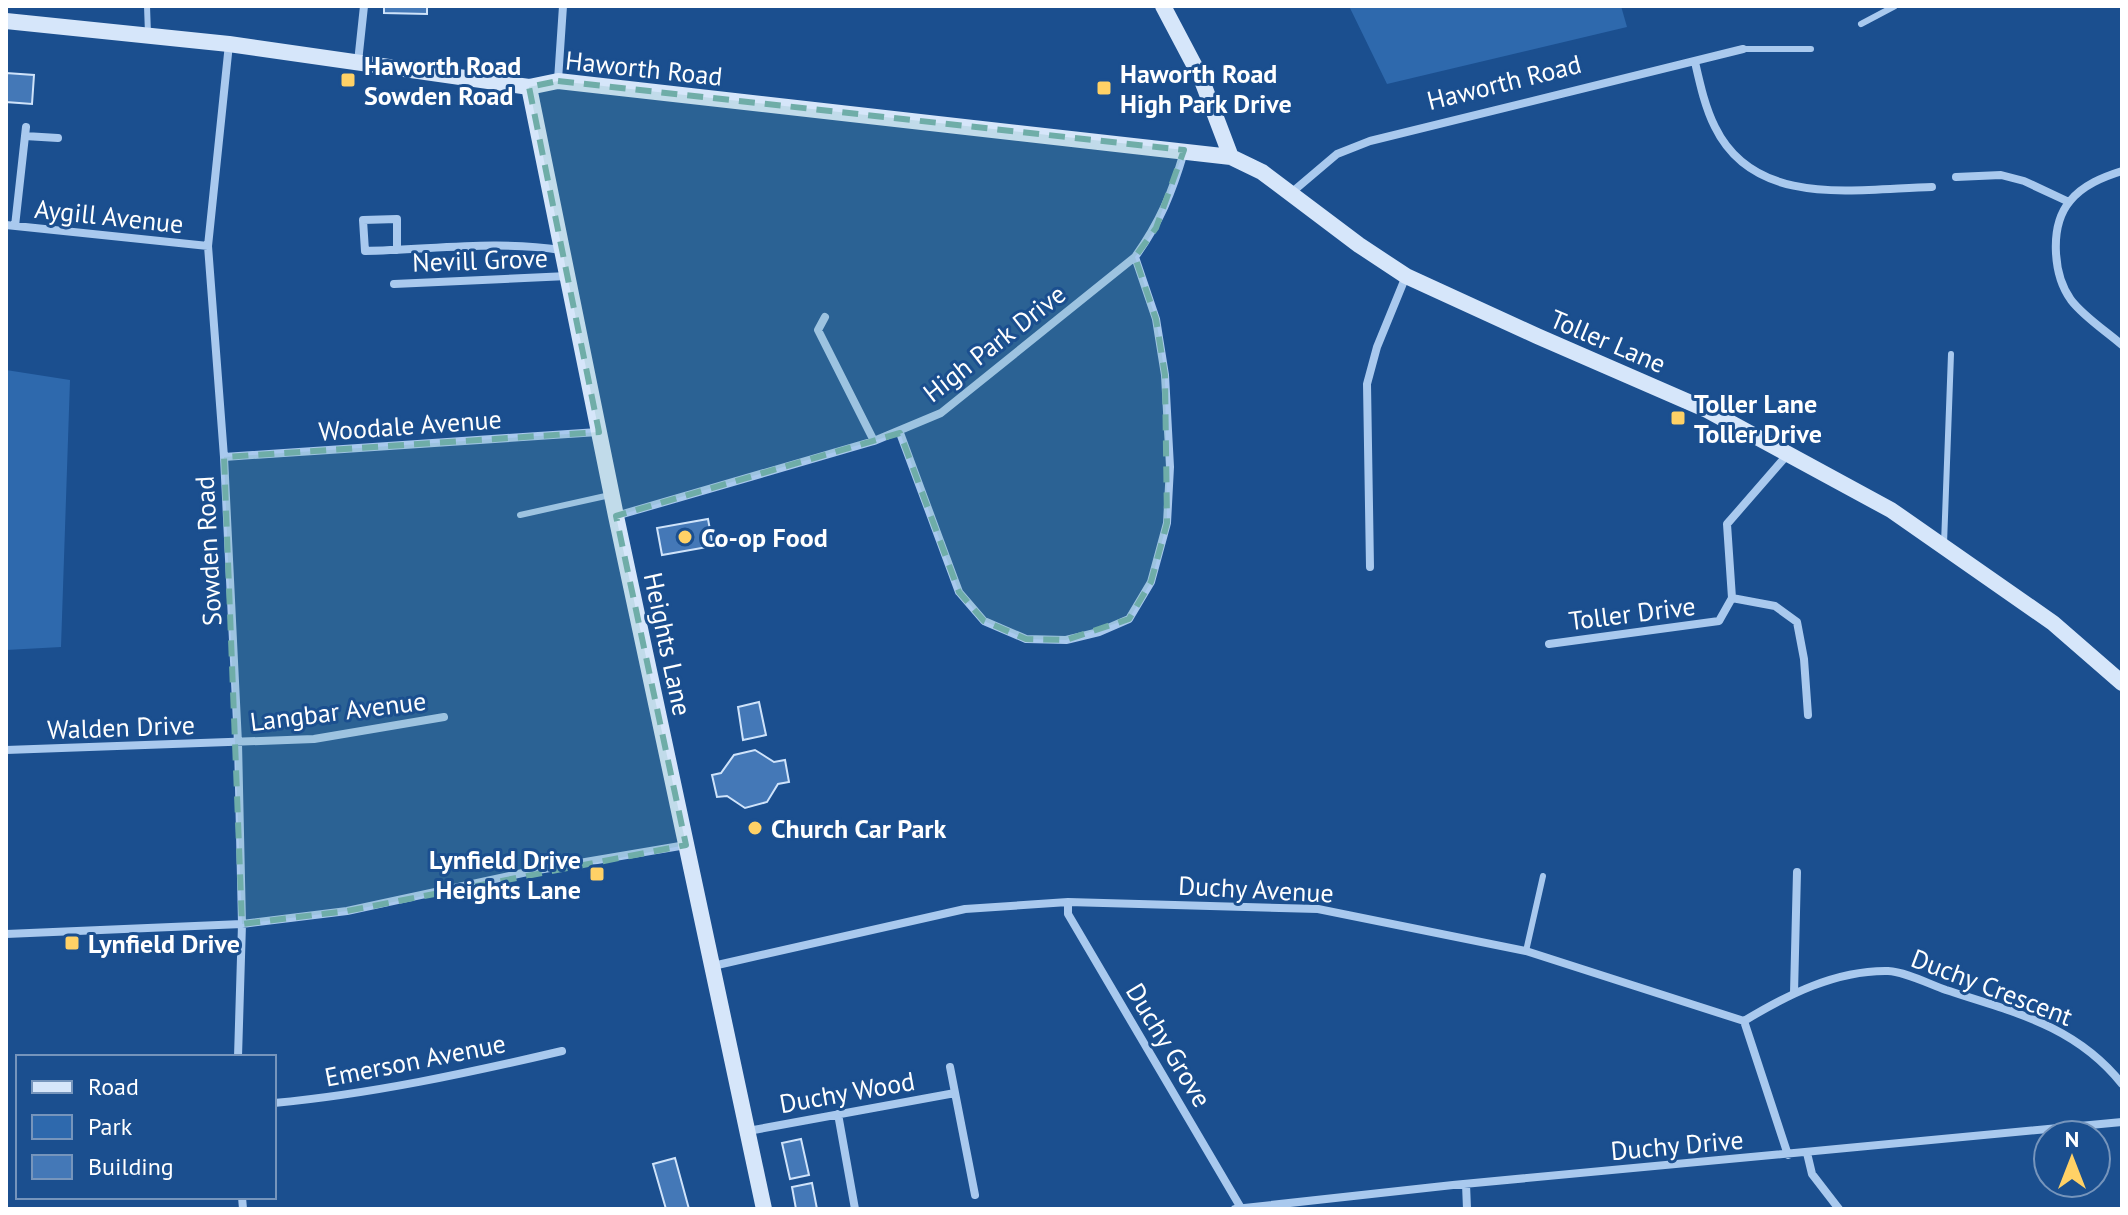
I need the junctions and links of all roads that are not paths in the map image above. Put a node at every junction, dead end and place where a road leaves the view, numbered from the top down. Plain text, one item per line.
1 (147, 6) edge
2 (364, 6) edge
3 (563, 6) edge
4 (1163, 6) edge
5 (1895, 6) edge
6 (6, 21) edge
7 (1861, 24) dead end
8 (148, 36) junction
9 (229, 44) junction
10 (1743, 49) joint
11 (1811, 49) dead end
12 (358, 62) junction
13 (1695, 62) junction
14 (558, 81) junction
15 (529, 87) junction
16 (58, 138) dead end
17 (1184, 150) junction
18 (1231, 157) junction
19 (2122, 171) edge
20 (1956, 177) dead end
21 (1932, 187) dead end
22 (1291, 193) junction
23 (2069, 202) junction
24 (10, 225) edge
25 (208, 246) junction
26 (397, 250) junction
27 (561, 250) junction
28 (1135, 257) junction
29 (568, 276) junction
30 (1406, 276) junction
31 (394, 284) dead end
32 (825, 317) dead end
33 (2122, 345) edge
34 (1951, 354) dead end
35 (599, 432) junction
36 (900, 433) junction
37 (874, 441) junction
38 (1788, 454) junction
39 (224, 457) junction
40 (612, 495) junction
41 (520, 515) dead end
42 (616, 516) junction
43 (1944, 548) junction
44 (1370, 567) dead end
45 (1732, 598) junction
46 (1549, 644) dead end
47 (2122, 683) edge
48 (1808, 715) dead end
49 (444, 717) dead end
50 (238, 743) junction
51 (6, 750) edge
52 (686, 845) junction
53 (1797, 872) dead end
54 (1543, 876) dead end
55 (1068, 902) junction
56 (242, 924) junction
57 (6, 934) edge
58 (1526, 951) junction
59 (713, 966) junction
60 (1794, 993) junction
61 (1744, 1021) junction
62 (562, 1051) dead end
63 (238, 1055) edge
64 (950, 1067) dead end
65 (2122, 1084) edge
66 (955, 1093) junction
67 (276, 1103) edge
68 (838, 1114) junction
69 (2122, 1122) edge
70 (748, 1131) junction
71 (1807, 1153) junction
72 (1788, 1155) junction
73 (1466, 1184) junction
74 (975, 1195) dead end
75 (1242, 1208) edge
76 (764, 1209) edge
77 (855, 1209) edge
78 (1467, 1209) edge
79 (1839, 1209) edge

1 - 8 lane
2 - 12 street
3 - 14 street
4 - 18 main road
5 - 7 lane
6 - 8 main road, Haworth Road
8 - 9 main road, Haworth Road
9 - 12 main road, Haworth Road
9 - 25 street, Sowden Road
10 - 11 lane
10 - 13 street, Haworth Road
12 - 15 main road, Haworth Road
13 - 21 street
13 - 22 street, Haworth Road
14 - 15 main road, Haworth Road
14 - 17 main road, Haworth Road
15 - 27 main road, Heights Lane
16 - 24 street
17 - 18 main road, Haworth Road
17 - 28 street, High Park Drive
18 - 22 main road, Toller Lane
19 - 23 street
20 - 23 street
22 - 30 main road, Toller Lane
23 - 33 street
24 - 25 street, Aygill Avenue
25 - 39 street, Sowden Road
26 - 26 street
26 - 27 street
27 - 29 main road, Heights Lane
28 - 36 street, High Park Drive
28 - 36 street
29 - 31 street, Nevill Grove
29 - 35 main road, Heights Lane
30 - 38 main road, Toller Lane
30 - 44 street
32 - 37 street
34 - 43 lane
35 - 39 street, Woodale Avenue
35 - 40 main road, Heights Lane
36 - 37 street, High Park Drive
37 - 42 street, High Park Drive
38 - 43 main road, Toller Lane
38 - 45 street, Toller Drive
39 - 50 street, Sowden Road
40 - 41 lane
40 - 42 main road, Heights Lane
42 - 52 main road, Heights Lane
43 - 47 main road, Toller Lane
45 - 46 street, Toller Drive
45 - 48 street
49 - 50 street, Langbar Avenue
50 - 51 street, Walden Drive
50 - 56 street, Sowden Road
52 - 56 street
52 - 59 main road, Heights Lane
53 - 60 street
54 - 58 lane
55 - 58 street, Duchy Avenue
55 - 59 street, Duchy Avenue
55 - 75 street, Duchy Grove
56 - 57 street
56 - 63 street, Sowden Road
58 - 61 street, Duchy Avenue
59 - 70 main road, Heights Lane
60 - 61 street, Duchy Crescent
60 - 65 street, Duchy Crescent
61 - 72 street
62 - 67 street, Emerson Avenue
64 - 66 street
66 - 68 street, Duchy Wood
66 - 74 street
68 - 70 street, Duchy Wood
68 - 77 street
69 - 71 street, Duchy Drive
70 - 76 main road, Heights Lane
71 - 72 street, Duchy Drive
71 - 79 street
72 - 73 street, Duchy Drive
73 - 75 street, Duchy Drive
73 - 78 street

